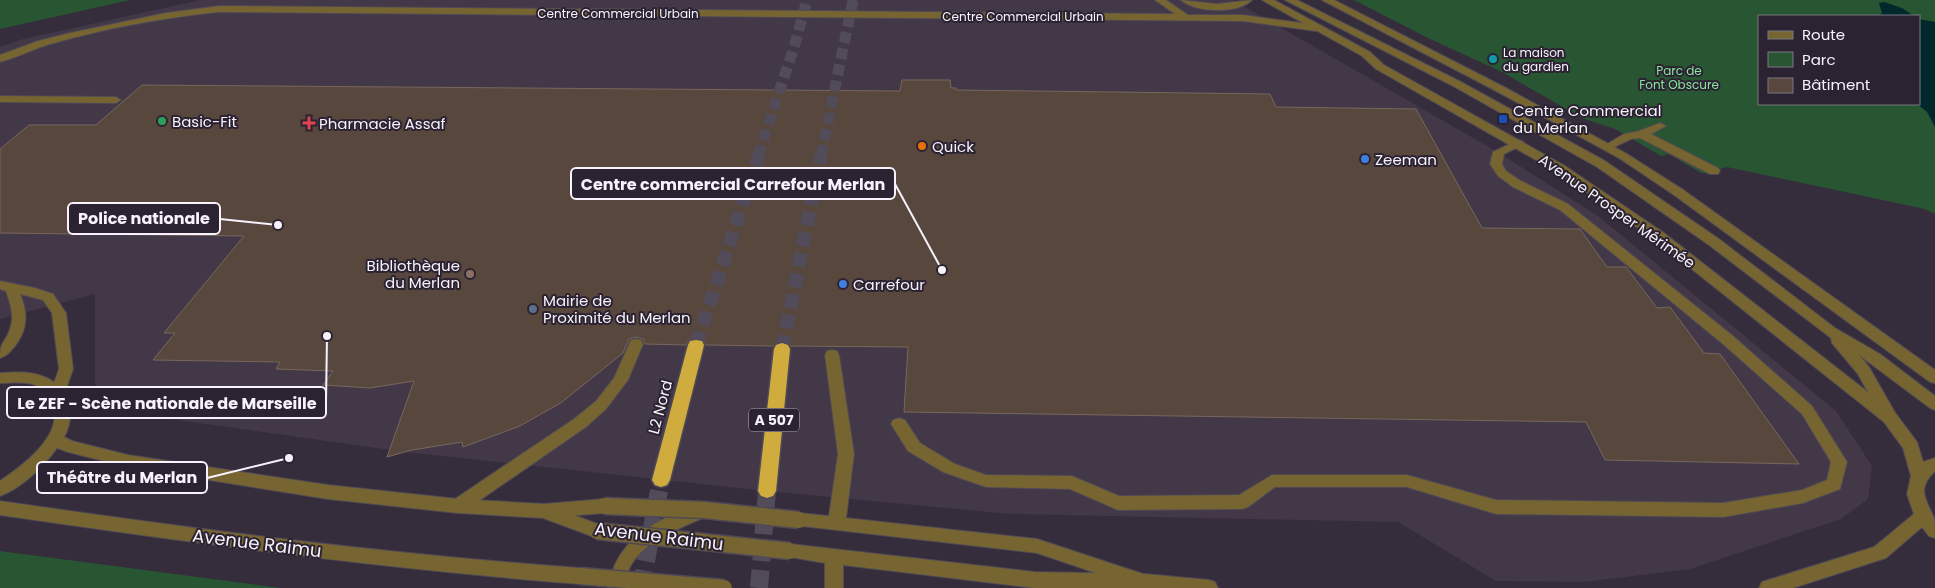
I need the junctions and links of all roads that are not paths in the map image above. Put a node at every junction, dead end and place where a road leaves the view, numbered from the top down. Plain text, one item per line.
1 (428, 0) edge
2 (1160, 0) edge
3 (1186, 0) edge
4 (1247, 0) edge
5 (1267, 0) edge
6 (1290, 0) edge
7 (1327, 0) edge
8 (404, 11) junction
9 (1184, 17) junction
10 (1316, 28) junction
11 (0, 60) edge
12 (0, 99) edge
13 (116, 100) dead end
14 (1660, 126) dead end
15 (1642, 134) junction
16 (1518, 143) junction
17 (1608, 147) junction
18 (1714, 170) dead end
19 (6, 286) edge
20 (1830, 331) junction
21 (636, 344) dead end
22 (696, 345) tunnel mouth
23 (782, 350) tunnel mouth
24 (0, 353) edge
25 (832, 355) dead end
26 (0, 378) edge
27 (1935, 378) edge
28 (58, 394) junction
29 (1935, 404) edge
30 (1890, 418) junction
31 (899, 424) dead end
32 (55, 439) junction
33 (1935, 464) edge
34 (1919, 476) junction
35 (661, 480) tunnel mouth
36 (0, 488) edge
37 (767, 491) tunnel mouth
38 (458, 506) junction
39 (0, 508) edge
40 (704, 510) junction
41 (544, 511) junction
42 (1923, 516) junction
43 (837, 524) junction
44 (1935, 531) edge
45 (648, 536) junction
46 (834, 555) junction
47 (1145, 582) junction
48 (617, 584) edge
49 (724, 588) edge
50 (834, 588) edge
51 (1210, 588) edge
52 (1768, 588) edge

1 - 8 street
2 - 9 street
3 - 4 street
5 - 10 street, Avenue Prosper Mérimée
6 - 20 street
7 - 17 street
8 - 9 street, Centre Commercial Urbain
8 - 11 street, Centre Commercial Urbain
9 - 10 street, Centre Commercial Urbain
10 - 16 street, Avenue Prosper Mérimée
12 - 13 street
14 - 15 street
15 - 17 street
15 - 18 lane
16 - 30 street, Avenue Prosper Mérimée
16 - 31 street
17 - 27 street
19 - 24 street
19 - 28 street
20 - 29 street
20 - 30 street
21 - 38 street
22 - 35 highway, L2 Nord
23 - 37 highway, A 507
25 - 43 street
26 - 28 street
28 - 32 street
30 - 34 street, Avenue Prosper Mérimée
32 - 36 street
32 - 38 street, Avenue Raimu
33 - 34 street
34 - 42 street, Avenue Prosper Mérimée
38 - 41 street, Avenue Raimu
39 - 48 street, Avenue Raimu, bridge
40 - 41 street, bridge
40 - 43 street, bridge
40 - 45 street
41 - 45 street, Avenue Raimu, bridge
42 - 44 street, Avenue Prosper Mérimée
42 - 52 street
43 - 47 street
45 - 46 street, Avenue Raimu, bridge
45 - 48 street
46 - 47 street, Avenue Raimu
46 - 50 street
47 - 51 street, Avenue Raimu
48 - 49 street, Avenue Raimu, bridge

